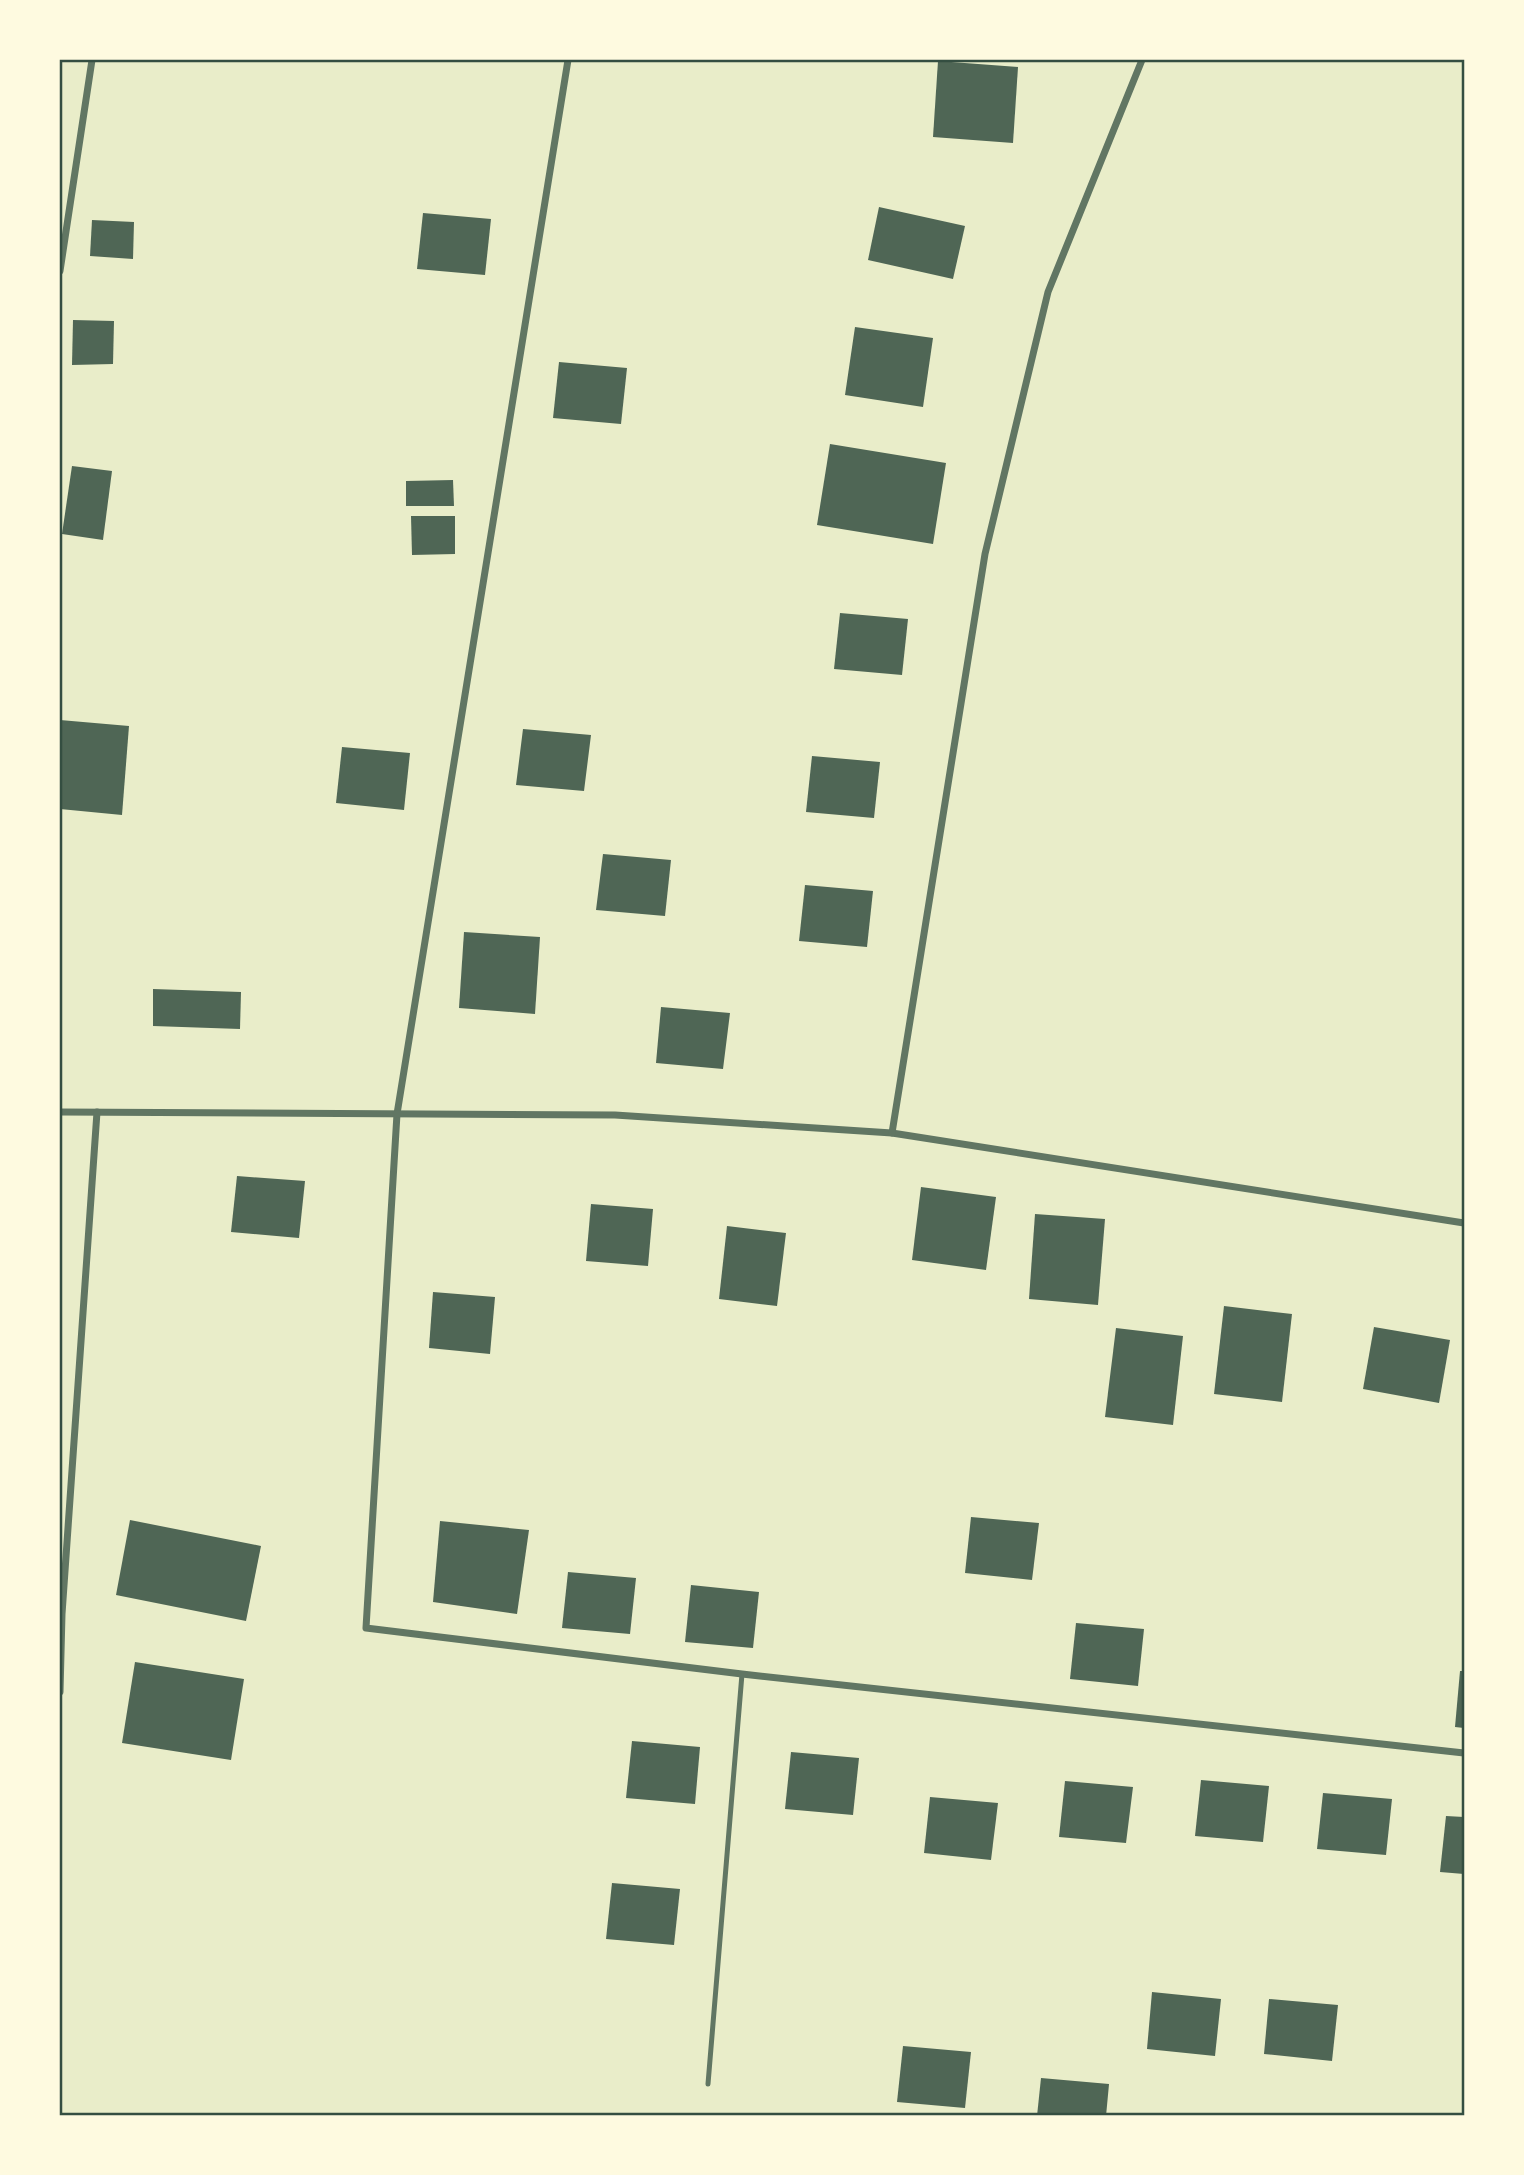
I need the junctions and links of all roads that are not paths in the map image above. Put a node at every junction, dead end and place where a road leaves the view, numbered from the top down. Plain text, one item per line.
1 (92, 60) edge
2 (568, 60) edge
3 (1142, 60) edge
4 (60, 271) edge
5 (60, 1112) edge
6 (97, 1112) junction
7 (397, 1114) junction
8 (892, 1133) junction
9 (1465, 1223) edge
10 (742, 1674) junction
11 (60, 1692) edge
12 (1465, 1753) edge
13 (708, 2084) dead end

1 - 4 street
2 - 7 street
3 - 8 street
5 - 6 street
6 - 7 street
6 - 11 street
7 - 8 street
7 - 10 street
8 - 9 street
10 - 12 street
10 - 13 lane

